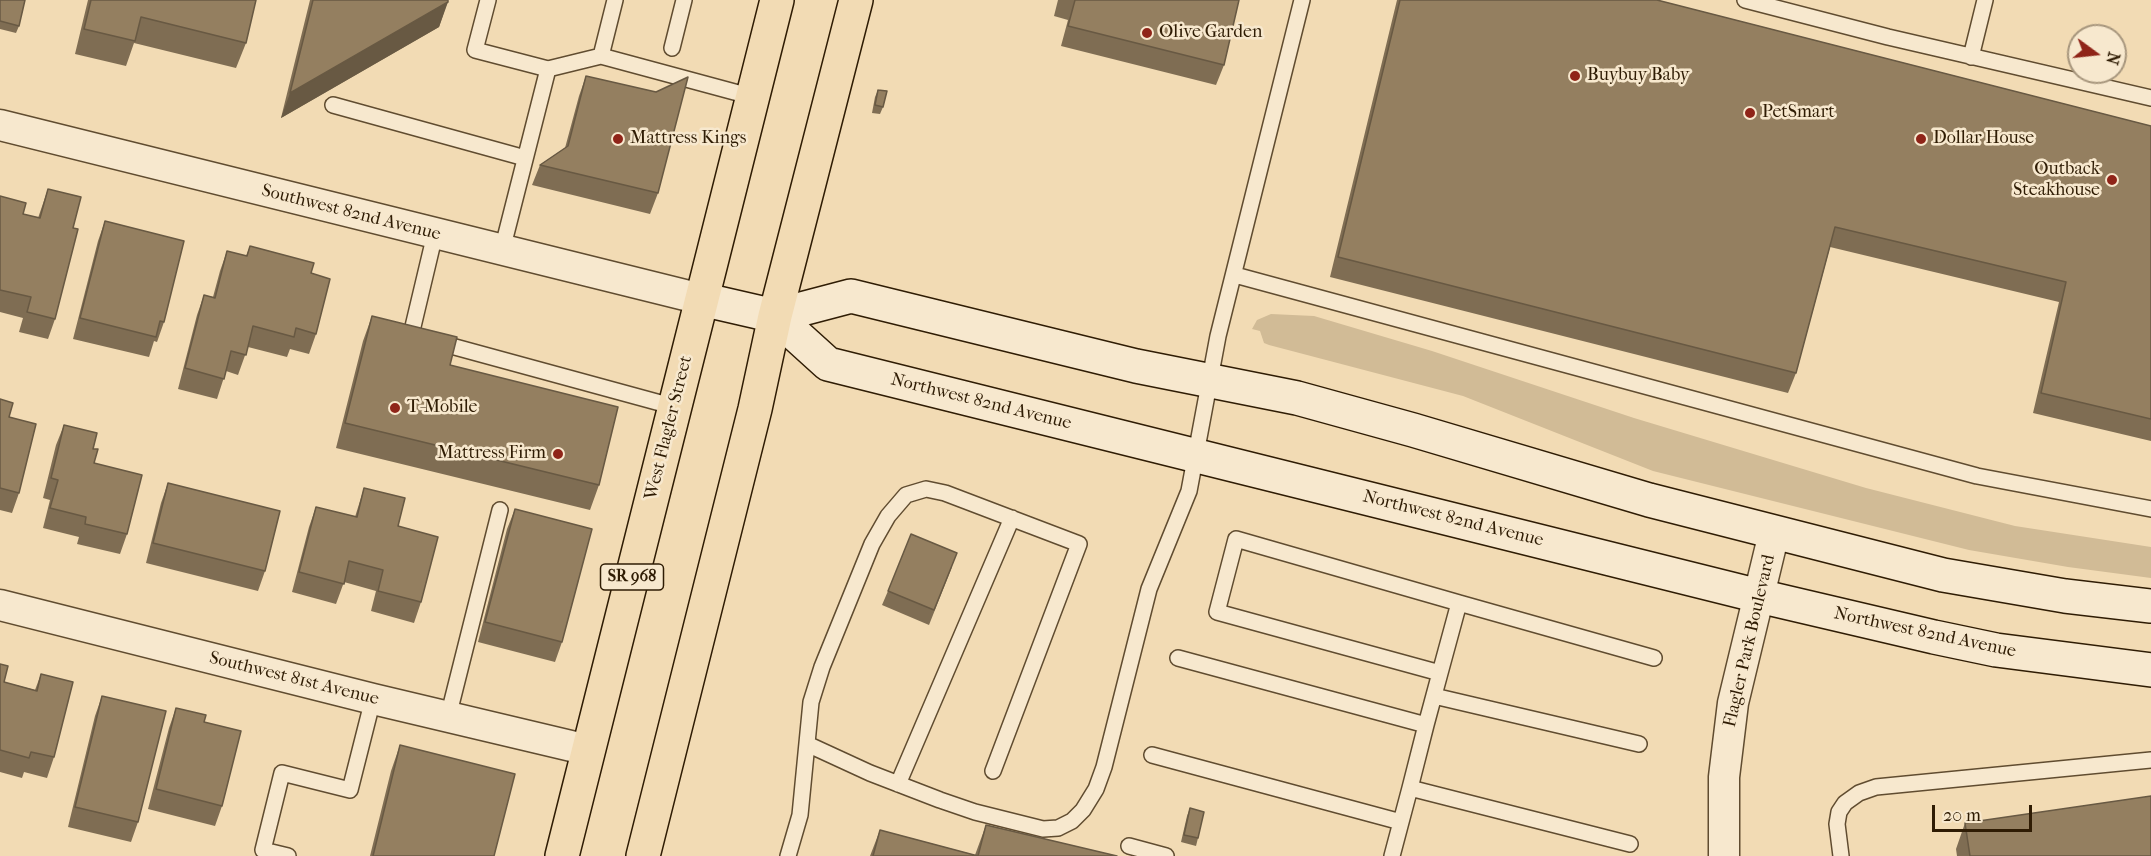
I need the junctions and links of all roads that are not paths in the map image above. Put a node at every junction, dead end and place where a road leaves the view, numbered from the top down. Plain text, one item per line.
1 (488, 0) edge
2 (615, 0) edge
3 (684, 0) edge
4 (777, 0) edge
5 (856, 0) edge
6 (1302, 0) edge
7 (1745, 0) edge
8 (1985, 0) edge
9 (672, 48) dead end
10 (602, 56) junction
11 (1971, 57) junction
12 (548, 69) junction
13 (753, 97) junction
14 (2151, 98) edge
15 (333, 105) dead end
16 (0, 125) edge
17 (525, 158) junction
18 (435, 234) junction
19 (502, 250) junction
20 (1235, 275) junction
21 (701, 299) junction
22 (775, 316) junction
23 (1209, 380) junction
24 (675, 407) junction
25 (1196, 455) junction
26 (2151, 509) edge
27 (500, 510) dead end
28 (1012, 518) junction
29 (1774, 533) junction
30 (1759, 596) junction
31 (1459, 603) junction
32 (0, 605) edge
33 (2151, 606) edge
34 (1178, 658) dead end
35 (1654, 658) dead end
36 (2151, 670) edge
37 (1440, 673) junction
38 (1434, 696) junction
39 (373, 699) junction
40 (448, 717) junction
41 (1426, 725) junction
42 (807, 744) junction
43 (1639, 744) dead end
44 (588, 750) junction
45 (1152, 755) dead end
46 (2151, 760) edge
47 (993, 771) dead end
48 (898, 784) junction
49 (1410, 788) junction
50 (1401, 822) junction
51 (1630, 843) dead end
52 (1129, 846) dead end
53 (288, 856) edge
54 (562, 856) edge
55 (643, 856) edge
56 (788, 856) edge
57 (1166, 856) edge
58 (1392, 856) edge
59 (1724, 856) edge
60 (1841, 856) edge

1 - 12 lane
2 - 10 lane
3 - 9 lane
4 - 13 main road, West Flagler Street / SR 968
5 - 22 main road
6 - 20 lane
7 - 11 lane
8 - 11 lane
10 - 12 lane
10 - 13 lane
11 - 14 lane
12 - 17 lane
13 - 21 main road, West Flagler Street / SR 968
15 - 17 lane
16 - 18 street, Southwest 82nd Avenue
17 - 19 lane
18 - 19 street, Southwest 82nd Avenue
18 - 24 lane
19 - 21 street, Southwest 82nd Avenue
20 - 23 lane
20 - 26 lane
21 - 22 street, Northwest 82nd Avenue
21 - 24 main road, West Flagler Street / SR 968
22 - 23 street, Northwest 82nd Avenue
22 - 25 street, Northwest 82nd Avenue
22 - 55 main road
23 - 25 lane
23 - 29 street, Northwest 82nd Avenue
24 - 44 main road, West Flagler Street / SR 968
25 - 30 street, Northwest 82nd Avenue
25 - 48 lane
27 - 40 lane
28 - 42 lane
28 - 47 lane
28 - 48 lane
29 - 30 street, Flagler Park Boulevard
29 - 33 street, Northwest 82nd Avenue
30 - 36 street, Northwest 82nd Avenue
30 - 59 street, Flagler Park Boulevard
31 - 35 lane
31 - 37 lane
31 - 37 lane
32 - 39 street, Southwest 81st Avenue
34 - 41 lane
37 - 38 lane
38 - 41 lane
38 - 43 lane
39 - 40 street, Southwest 81st Avenue
39 - 53 lane
40 - 44 street, Southwest 81st Avenue
41 - 49 lane
42 - 48 lane
42 - 56 lane
44 - 54 main road, West Flagler Street / SR 968
45 - 50 lane
46 - 60 lane
49 - 50 lane
49 - 51 lane
50 - 58 lane
52 - 57 lane

